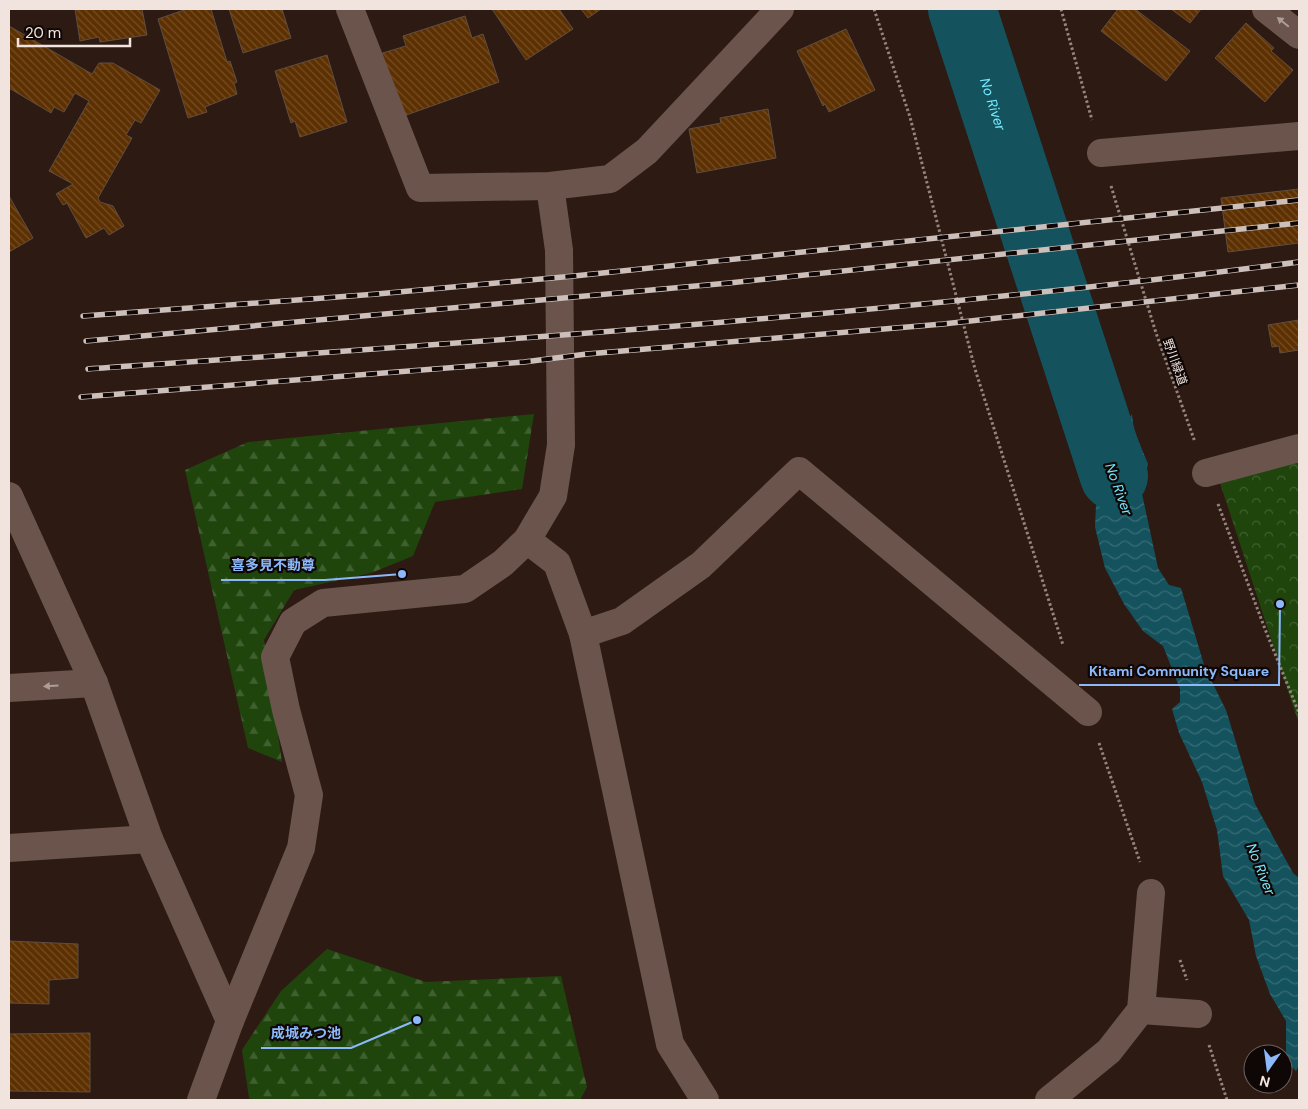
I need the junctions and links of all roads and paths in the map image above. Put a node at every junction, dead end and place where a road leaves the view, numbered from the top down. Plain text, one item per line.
1 (350, 9) edge
2 (780, 9) edge
3 (874, 9) edge
4 (1061, 9) edge
5 (1266, 9) edge
6 (1299, 35) edge
7 (1299, 136) edge
8 (1101, 153) junction
9 (550, 186) junction
10 (1299, 448) edge
11 (1206, 473) junction
12 (9, 496) edge
13 (527, 540) junction
14 (584, 634) junction
15 (1066, 654) dead end
16 (94, 683) junction
17 (9, 688) edge
18 (1088, 712) joint
19 (1299, 713) edge
20 (149, 840) junction
21 (9, 848) edge
22 (1151, 893) joint
23 (1177, 950) dead end
24 (1141, 1010) junction
25 (1198, 1014) junction
26 (230, 1021) junction
27 (201, 1100) edge
28 (705, 1100) edge
29 (1049, 1100) edge
30 (1227, 1100) edge

1 - 9 street
2 - 9 street
3 - 15 path
4 - 8 path, 野川緑道
6 -> 5 street
7 - 8 street
8 - 11 path, 野川緑道
9 - 13 street
10 - 11 street
11 - 19 path, 野川緑道
12 - 16 street
13 - 14 street
13 - 26 street
14 - 18 street
14 - 28 street
16 -> 17 street
16 - 20 street
18 - 22 path
20 - 21 street
20 - 26 street
22 - 24 street
23 - 25 path
24 - 25 street
24 - 29 street
25 - 30 path
26 - 27 street

